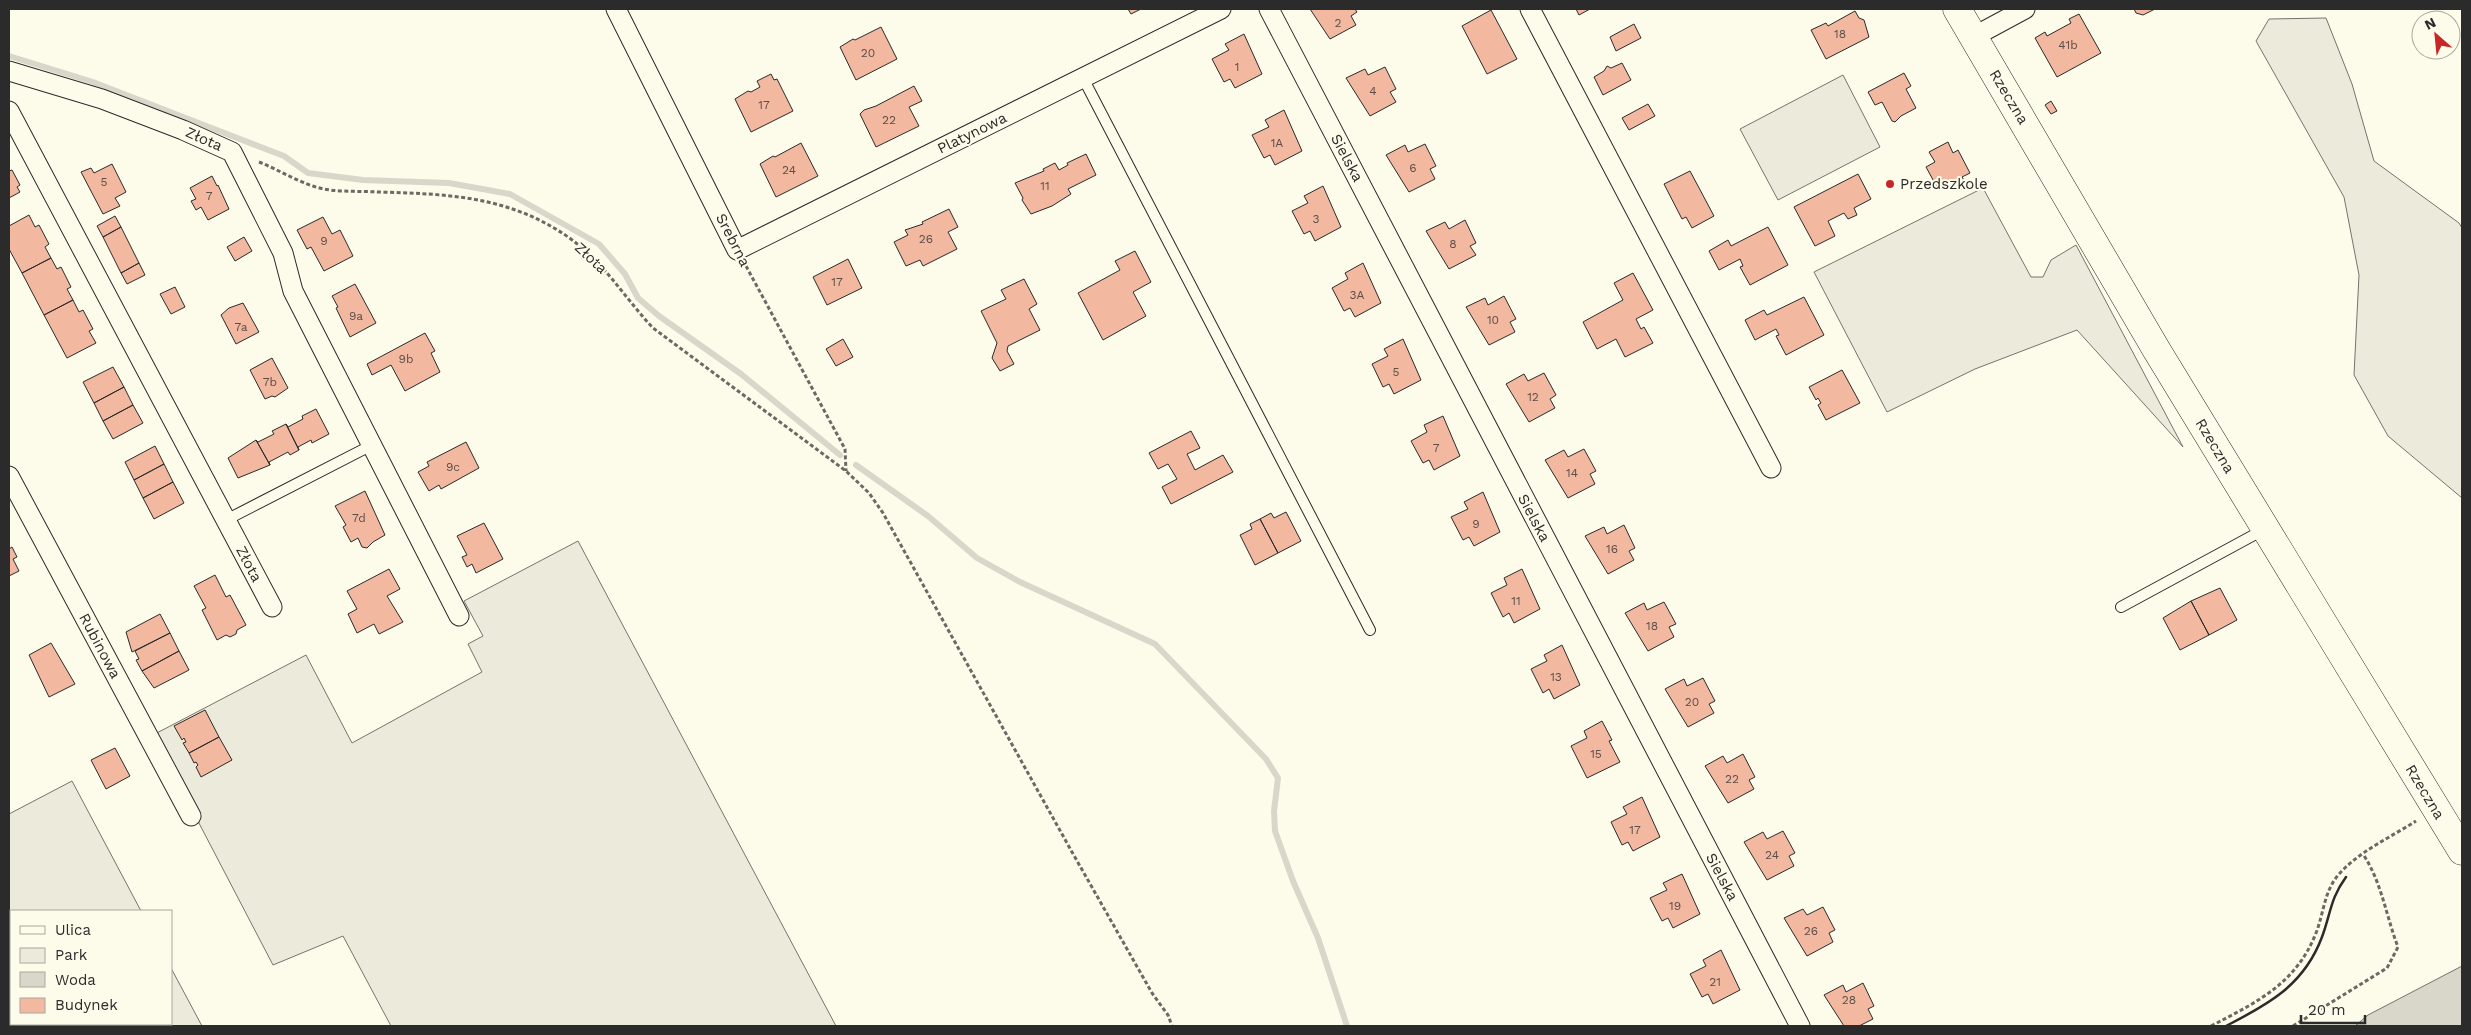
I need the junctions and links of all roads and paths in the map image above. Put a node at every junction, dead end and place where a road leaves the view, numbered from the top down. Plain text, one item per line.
1 (616, 9) edge
2 (1269, 9) edge
3 (1530, 9) edge
4 (1956, 9) edge
5 (2025, 9) edge
6 (1210, 11) edge
7 (1973, 37) junction
8 (9, 71) edge
9 (1083, 78) junction
10 (9, 111) edge
11 (279, 170) dead end
12 (737, 250) junction
13 (372, 445) junction
14 (1771, 468) dead end
15 (846, 471) junction
16 (9, 476) edge
17 (226, 520) junction
18 (2265, 529) junction
19 (2121, 607) dead end
20 (272, 608) dead end
21 (459, 616) dead end
22 (1370, 630) dead end
23 (191, 816) dead end
24 (2415, 822) dead end
25 (2462, 851) edge
26 (2363, 854) junction
27 (1172, 1026) edge
28 (1800, 1026) edge
29 (2211, 1026) edge
30 (2293, 1026) edge

1 - 12 street, Srebrna
2 - 28 street, Sielska
3 - 14 street
4 - 7 street, Rzeczna
5 - 7 street
6 - 9 street, Platynowa
7 - 18 street, Rzeczna
8 - 13 street, Złota
9 - 12 street, Platynowa
9 - 22 lane
10 - 17 street, Złota
11 - 15 path, Złota
12 - 15 path, Srebrna
13 - 17 lane
13 - 21 street, Złota
15 - 27 path, Złota
16 - 23 street, Rubinowa
17 - 20 street, Złota
18 - 19 lane
18 - 25 street, Rzeczna
24 - 26 path
26 - 29 path
26 - 30 path

